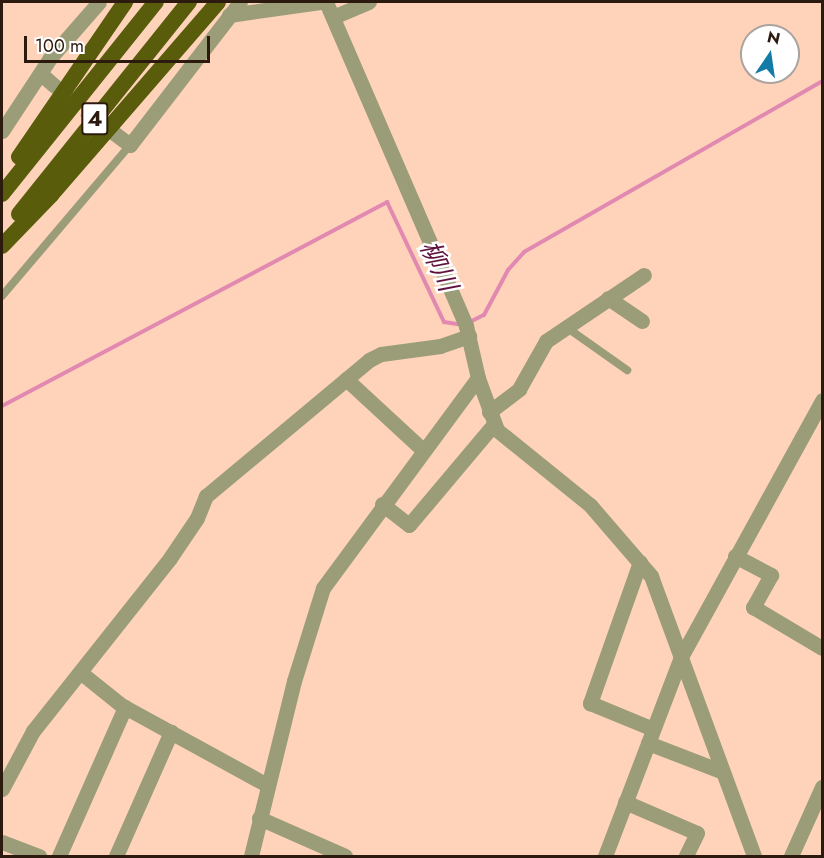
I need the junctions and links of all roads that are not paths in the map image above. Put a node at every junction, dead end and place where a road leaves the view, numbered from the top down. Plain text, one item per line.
1 (99, 2) edge
2 (125, 2) edge
3 (156, 2) edge
4 (189, 2) edge
5 (240, 2) edge
6 (320, 2) edge
7 (326, 2) edge
8 (369, 2) edge
9 (223, 8) edge
10 (333, 17) junction
11 (41, 74) junction
12 (55, 86) tunnel mouth
13 (2, 131) edge
14 (114, 133) tunnel mouth
15 (130, 146) junction
16 (2, 186) edge
17 (2, 194) edge
18 (2, 237) edge
19 (2, 246) edge
20 (644, 275) dead end
21 (2, 296) edge
22 (608, 298) junction
23 (642, 321) dead end
24 (566, 327) junction
25 (469, 336) junction
26 (627, 370) dead end
27 (478, 378) junction
28 (346, 379) junction
29 (822, 400) edge
30 (491, 418) junction
31 (423, 450) junction
32 (382, 504) junction
33 (735, 556) junction
34 (640, 562) junction
35 (822, 648) edge
36 (681, 657) junction
37 (80, 672) junction
38 (125, 707) junction
39 (171, 732) junction
40 (651, 736) junction
41 (723, 772) junction
42 (267, 785) junction
43 (822, 787) edge
44 (2, 789) edge
45 (625, 802) junction
46 (259, 818) junction
47 (2, 842) edge
48 (39, 856) edge
49 (59, 856) edge
50 (116, 856) edge
51 (251, 856) edge
52 (345, 856) edge
53 (605, 856) edge
54 (686, 856) edge
55 (754, 856) edge
56 (791, 856) edge

1 - 11 street
2 - 16 highway
3 - 17 highway, 4
4 - 18 highway, 4
5 - 9 street
6 - 9 street
7 - 10 street
8 - 10 street
9 - 15 street
9 - 19 highway
10 - 25 street
11 - 12 street
11 - 13 street
14 - 15 street
15 - 21 lane
20 - 22 street
22 - 23 street
22 - 24 street
24 - 26 lane
24 - 30 street
25 - 27 street
25 - 28 street
27 - 30 street
27 - 31 street
28 - 31 street
28 - 37 street
29 - 33 street
30 - 32 street
30 - 34 street
31 - 32 street
32 - 42 street
33 - 35 street
33 - 36 street
34 - 36 street
34 - 40 street
36 - 40 street
36 - 41 street
37 - 38 street
37 - 44 street
38 - 39 street
38 - 49 street
39 - 42 street
39 - 50 street
40 - 41 street
40 - 45 street
41 - 55 street
42 - 46 street
43 - 56 street
45 - 53 street
45 - 54 street
46 - 51 street
46 - 52 street
47 - 48 street

